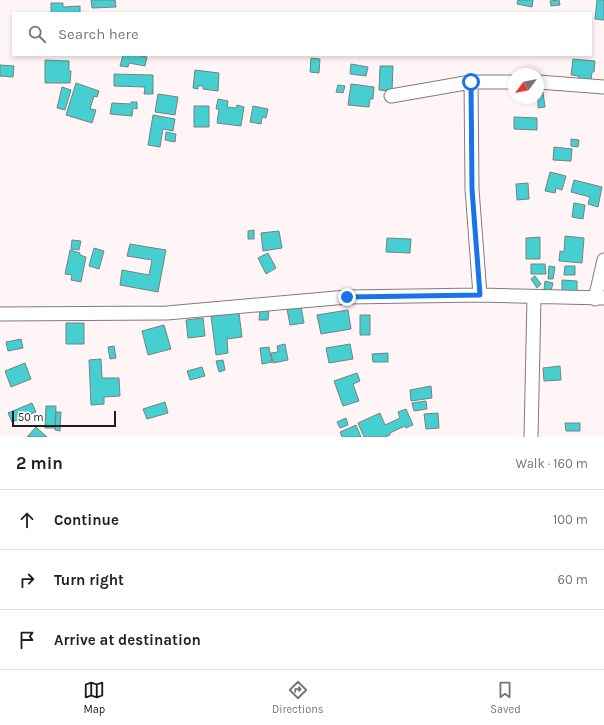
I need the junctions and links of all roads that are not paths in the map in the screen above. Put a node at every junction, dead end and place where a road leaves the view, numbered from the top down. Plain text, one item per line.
1 (471, 82) junction
2 (508, 82) edge
3 (544, 82) edge
4 (604, 87) edge
5 (391, 96) dead end
6 (604, 260) edge
7 (480, 295) junction
8 (534, 298) junction
9 (599, 299) edge
10 (0, 314) edge
11 (531, 437) edge

1 - 2 street
1 - 5 street
1 - 7 street
3 - 4 street
6 - 9 street
7 - 8 street
7 - 10 street
8 - 9 street
8 - 11 street

